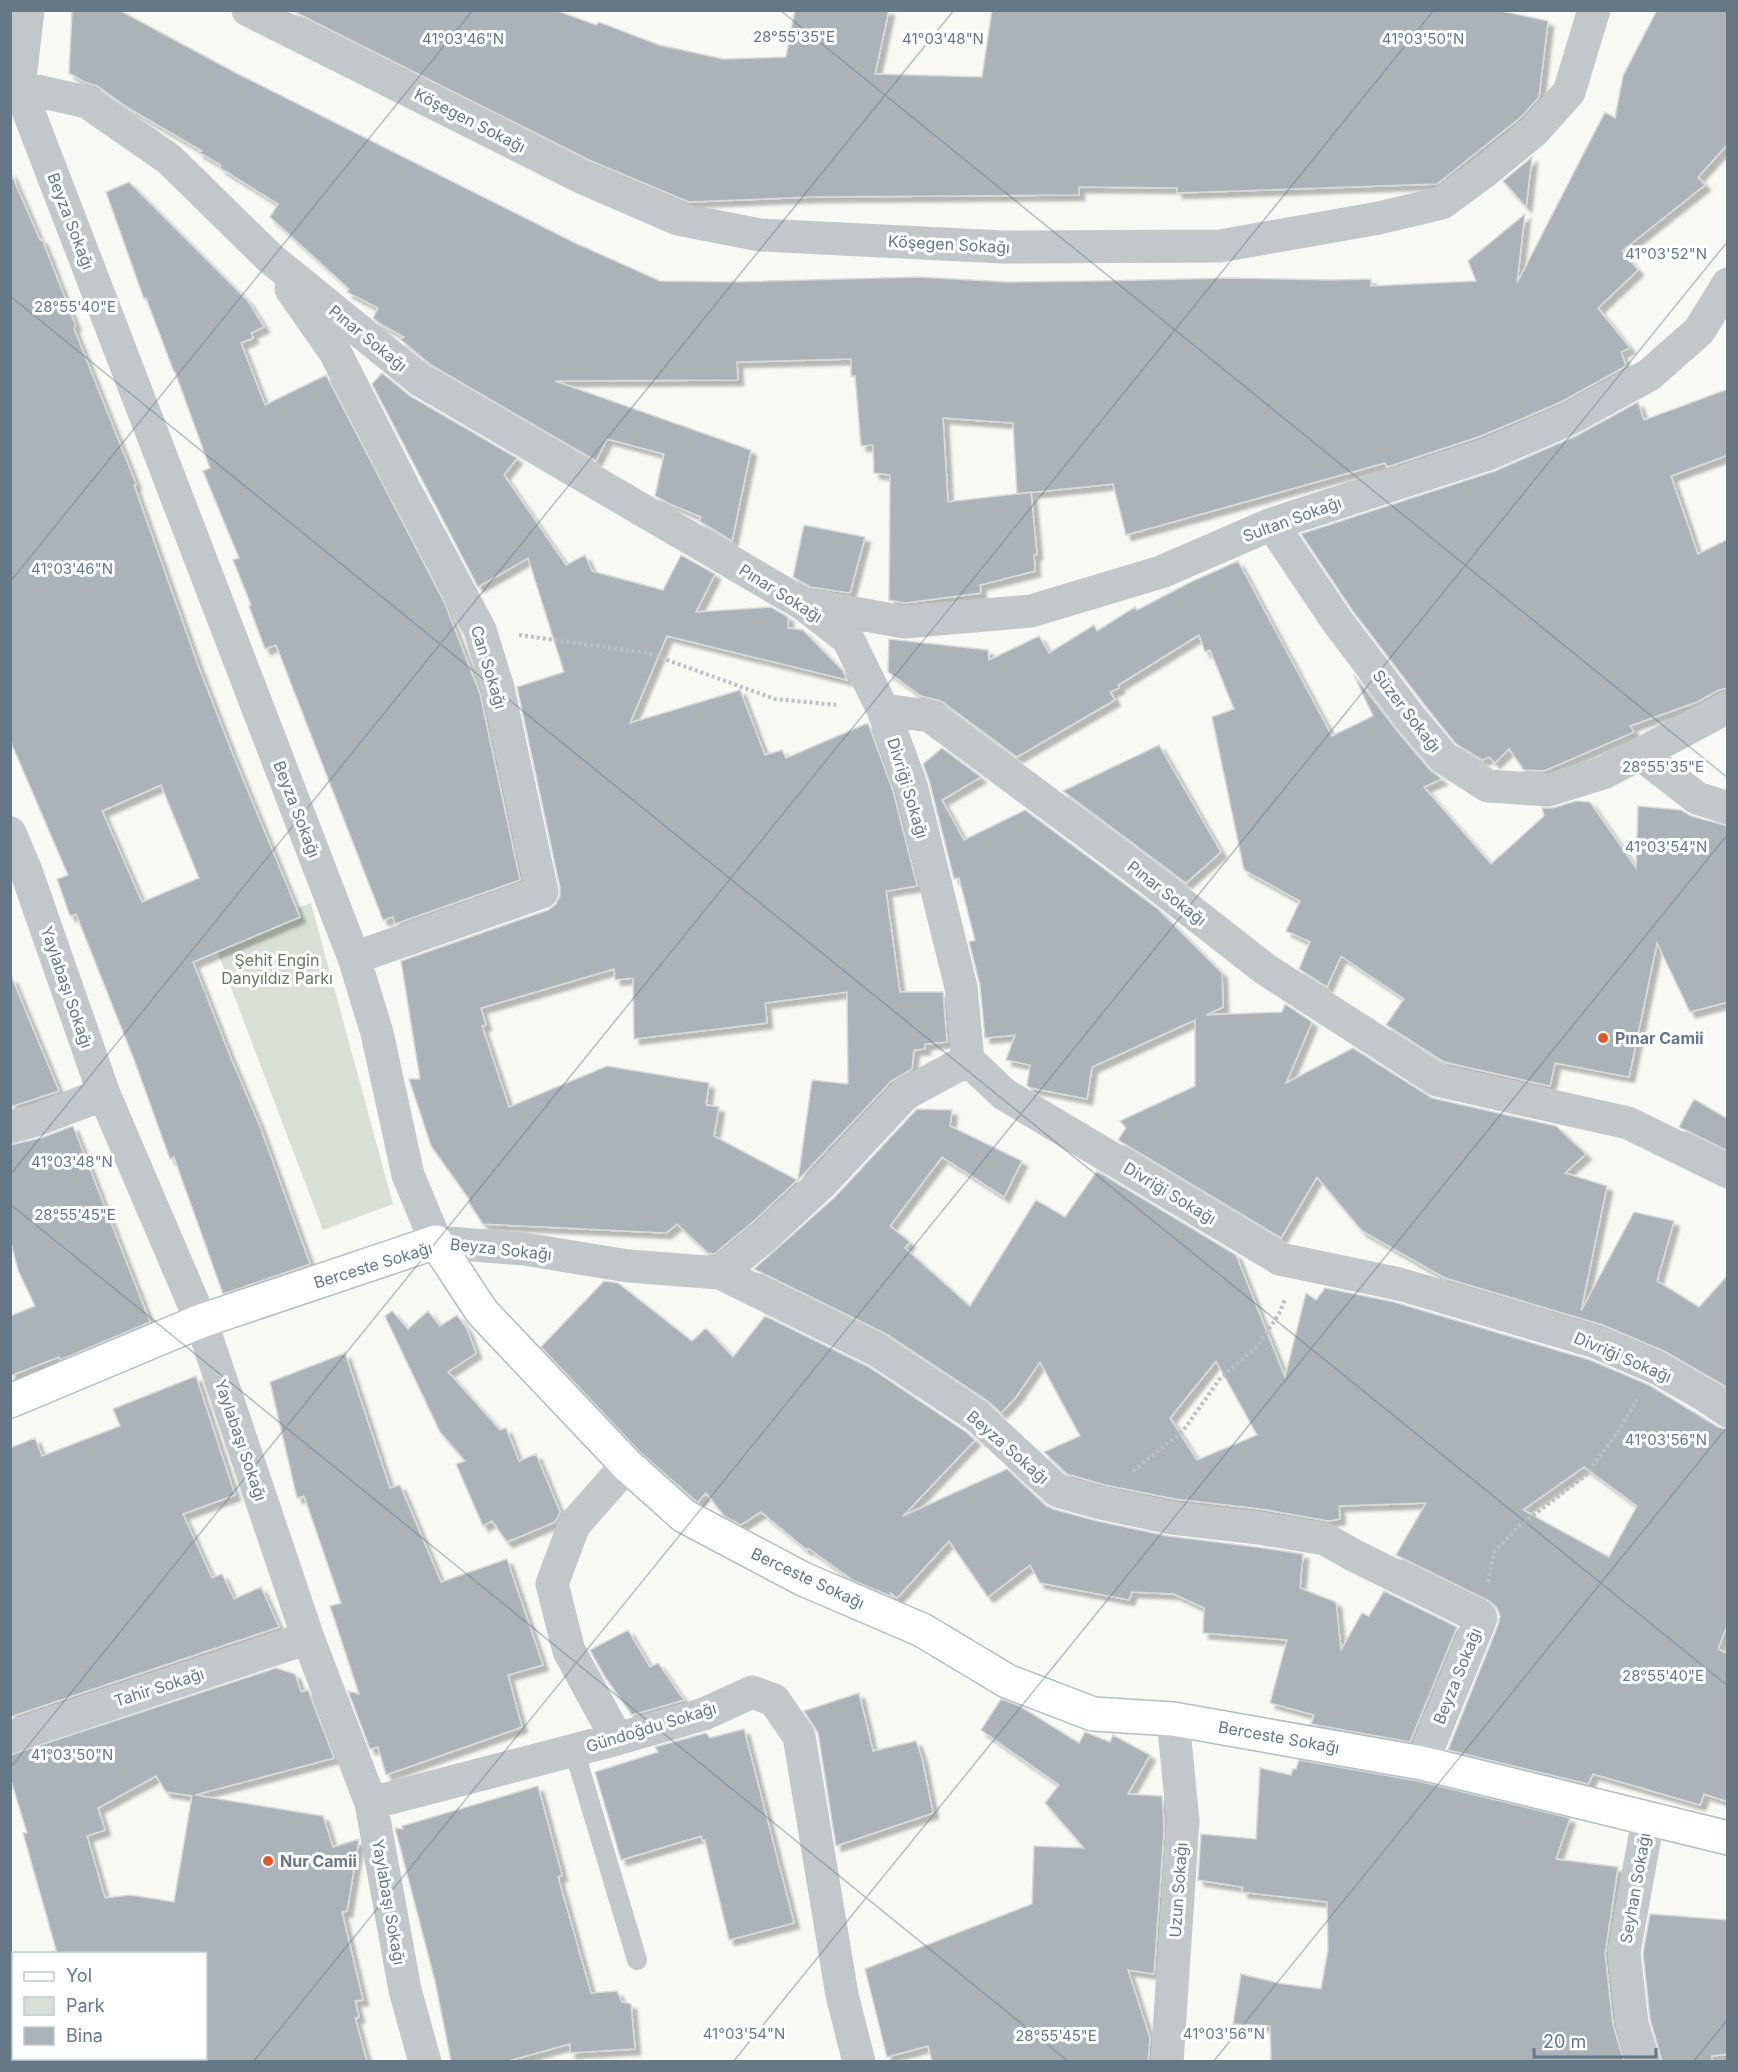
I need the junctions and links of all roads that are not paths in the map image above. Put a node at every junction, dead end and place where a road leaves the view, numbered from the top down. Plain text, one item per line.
1 (28, 10) edge
2 (248, 10) edge
3 (1594, 10) edge
4 (19, 87) junction
5 (270, 258) junction
6 (1728, 284) edge
7 (1272, 524) junction
8 (803, 604) junction
9 (1728, 707) edge
10 (883, 710) junction
11 (1640, 754) junction
12 (1728, 808) edge
13 (10, 833) edge
14 (18, 875) edge
15 (354, 958) junction
16 (968, 1060) junction
17 (104, 1094) junction
18 (10, 1126) edge
19 (1728, 1172) edge
20 (436, 1242) junction
21 (720, 1273) junction
22 (201, 1321) junction
23 (10, 1401) edge
24 (1728, 1411) edge
25 (627, 1465) junction
26 (308, 1638) junction
27 (1173, 1719) junction
28 (10, 1737) edge
29 (617, 1739) junction
30 (574, 1750) junction
31 (1422, 1763) junction
32 (370, 1803) junction
33 (1648, 1820) junction
34 (1728, 1838) edge
35 (637, 1960) dead end
36 (424, 2061) edge
37 (859, 2061) edge
38 (1167, 2061) edge
39 (1644, 2061) edge

1 - 4 street, Beyza Sokağı
2 - 3 street, Köşegen Sokağı
4 - 5 street, Pınar Sokağı
4 - 15 street, Beyza Sokağı
5 - 8 street, Pınar Sokağı
5 - 15 street, Can Sokağı
6 - 7 street, Sultan Sokağı
7 - 8 street, Sultan Sokağı
7 - 11 street, Süzer Sokağı
8 - 10 street, Pınar Sokağı
9 - 11 street, Süzer Sokağı
10 - 16 street, Divriği Sokağı
10 - 19 street, Pınar Sokağı
11 - 12 street
13 - 14 street, Yaylabaşı Sokağı
14 - 17 street, Yaylabaşı Sokağı
15 - 20 street, Beyza Sokağı
16 - 21 street
16 - 24 street, Divriği Sokağı
17 - 18 street
17 - 22 street, Yaylabaşı Sokağı
20 - 21 street, Beyza Sokağı
20 - 22 street, Berceste Sokağı
20 - 25 street, Berceste Sokağı
21 - 31 street, Beyza Sokağı
22 - 23 street, Berceste Sokağı
22 - 26 street, Yaylabaşı Sokağı
25 - 27 street, Berceste Sokağı
25 - 29 street
26 - 28 street, Tahir Sokağı
26 - 32 street, Yaylabaşı Sokağı
27 - 31 street, Berceste Sokağı
27 - 38 street, Uzun Sokağı
29 - 30 street, Gündoğdu Sokağı
29 - 37 street, Gündoğdu Sokağı
30 - 32 street, Gündoğdu Sokağı
30 - 35 lane
31 - 33 street, Berceste Sokağı
32 - 36 street, Yaylabaşı Sokağı
33 - 34 street, Berceste Sokağı
33 - 39 street, Seyhan Sokağı

